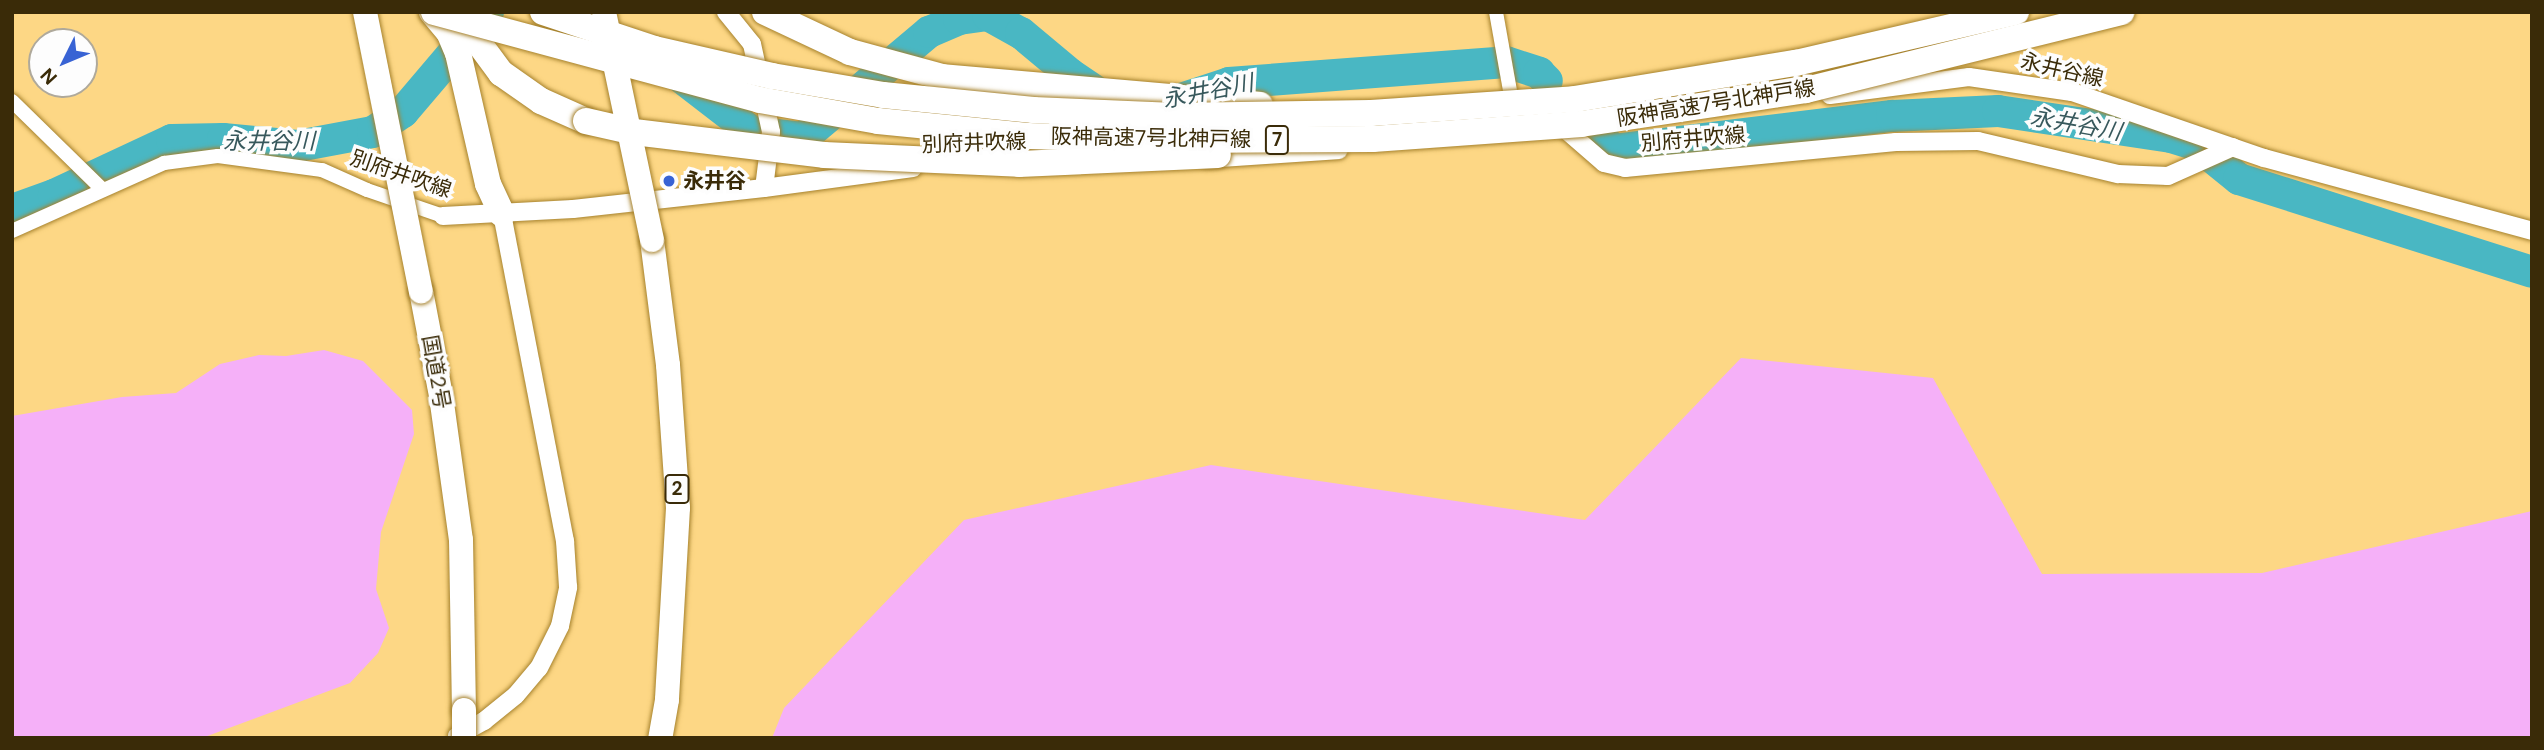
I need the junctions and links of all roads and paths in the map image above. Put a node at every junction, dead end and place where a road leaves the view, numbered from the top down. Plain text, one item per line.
1 (365, 12) edge
2 (433, 12) edge
3 (446, 12) edge
4 (456, 12) edge
5 (543, 12) edge
6 (604, 12) edge
7 (726, 12) edge
8 (765, 12) edge
9 (1496, 12) edge
10 (2016, 12) edge
11 (2121, 12) edge
12 (12, 101) edge
13 (1372, 126) junction
14 (1566, 130) junction
15 (1518, 136) junction
16 (2233, 147) junction
17 (101, 188) junction
18 (764, 188) junction
19 (502, 214) junction
20 (443, 216) joint
21 (12, 231) edge
22 (2532, 231) edge
23 (454, 738) edge
24 (464, 738) edge
25 (660, 738) edge

1 - 24 highway, 国道2号, bridge
2 - 13 highway, 阪神高速7号北神戸線 / 7, bridge
2 - 19 highway
3 - 19 highway
4 - 13 highway, bridge
5 - 13 highway, 阪神高速7号北神戸線 / 7, bridge
6 - 25 highway, 2, bridge
7 - 18 street, bridge
8 - 13 highway, bridge
9 - 15 street
10 - 13 highway, 阪神高速7号北神戸線 / 7, bridge
11 - 13 highway, 阪神高速7号北神戸線 / 7, bridge
12 - 17 street
14 - 15 street, 別府井吹線
14 - 16 street, 永井谷線
14 - 16 street, 別府井吹線
15 - 18 street, 別府井吹線
16 - 22 street, 永井谷線
17 - 20 street, 別府井吹線
17 - 21 street, 別府井吹線
18 - 19 street, 別府井吹線
19 - 20 street, 別府井吹線
19 - 23 street

